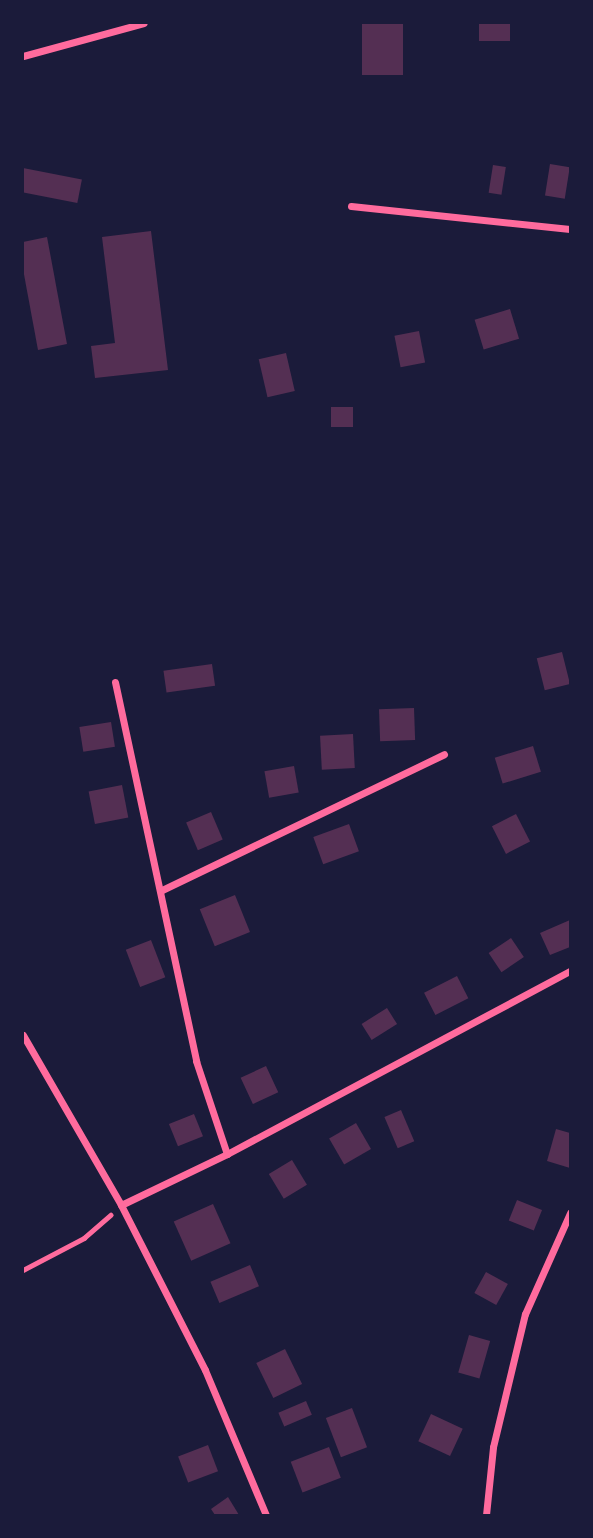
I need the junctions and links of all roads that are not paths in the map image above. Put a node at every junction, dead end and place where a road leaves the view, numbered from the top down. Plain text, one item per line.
1 (144, 23) edge
2 (23, 56) edge
3 (351, 206) dead end
4 (570, 229) edge
5 (116, 682) dead end
6 (444, 754) dead end
7 (162, 890) junction
8 (570, 971) edge
9 (23, 1035) edge
10 (227, 1154) junction
11 (121, 1205) junction
12 (570, 1213) edge
13 (266, 1515) edge
14 (486, 1515) edge

1 - 2 street
3 - 4 street
5 - 7 street
6 - 7 street
7 - 10 street
8 - 10 street
9 - 11 street
10 - 11 street
11 - 13 street
12 - 14 street

